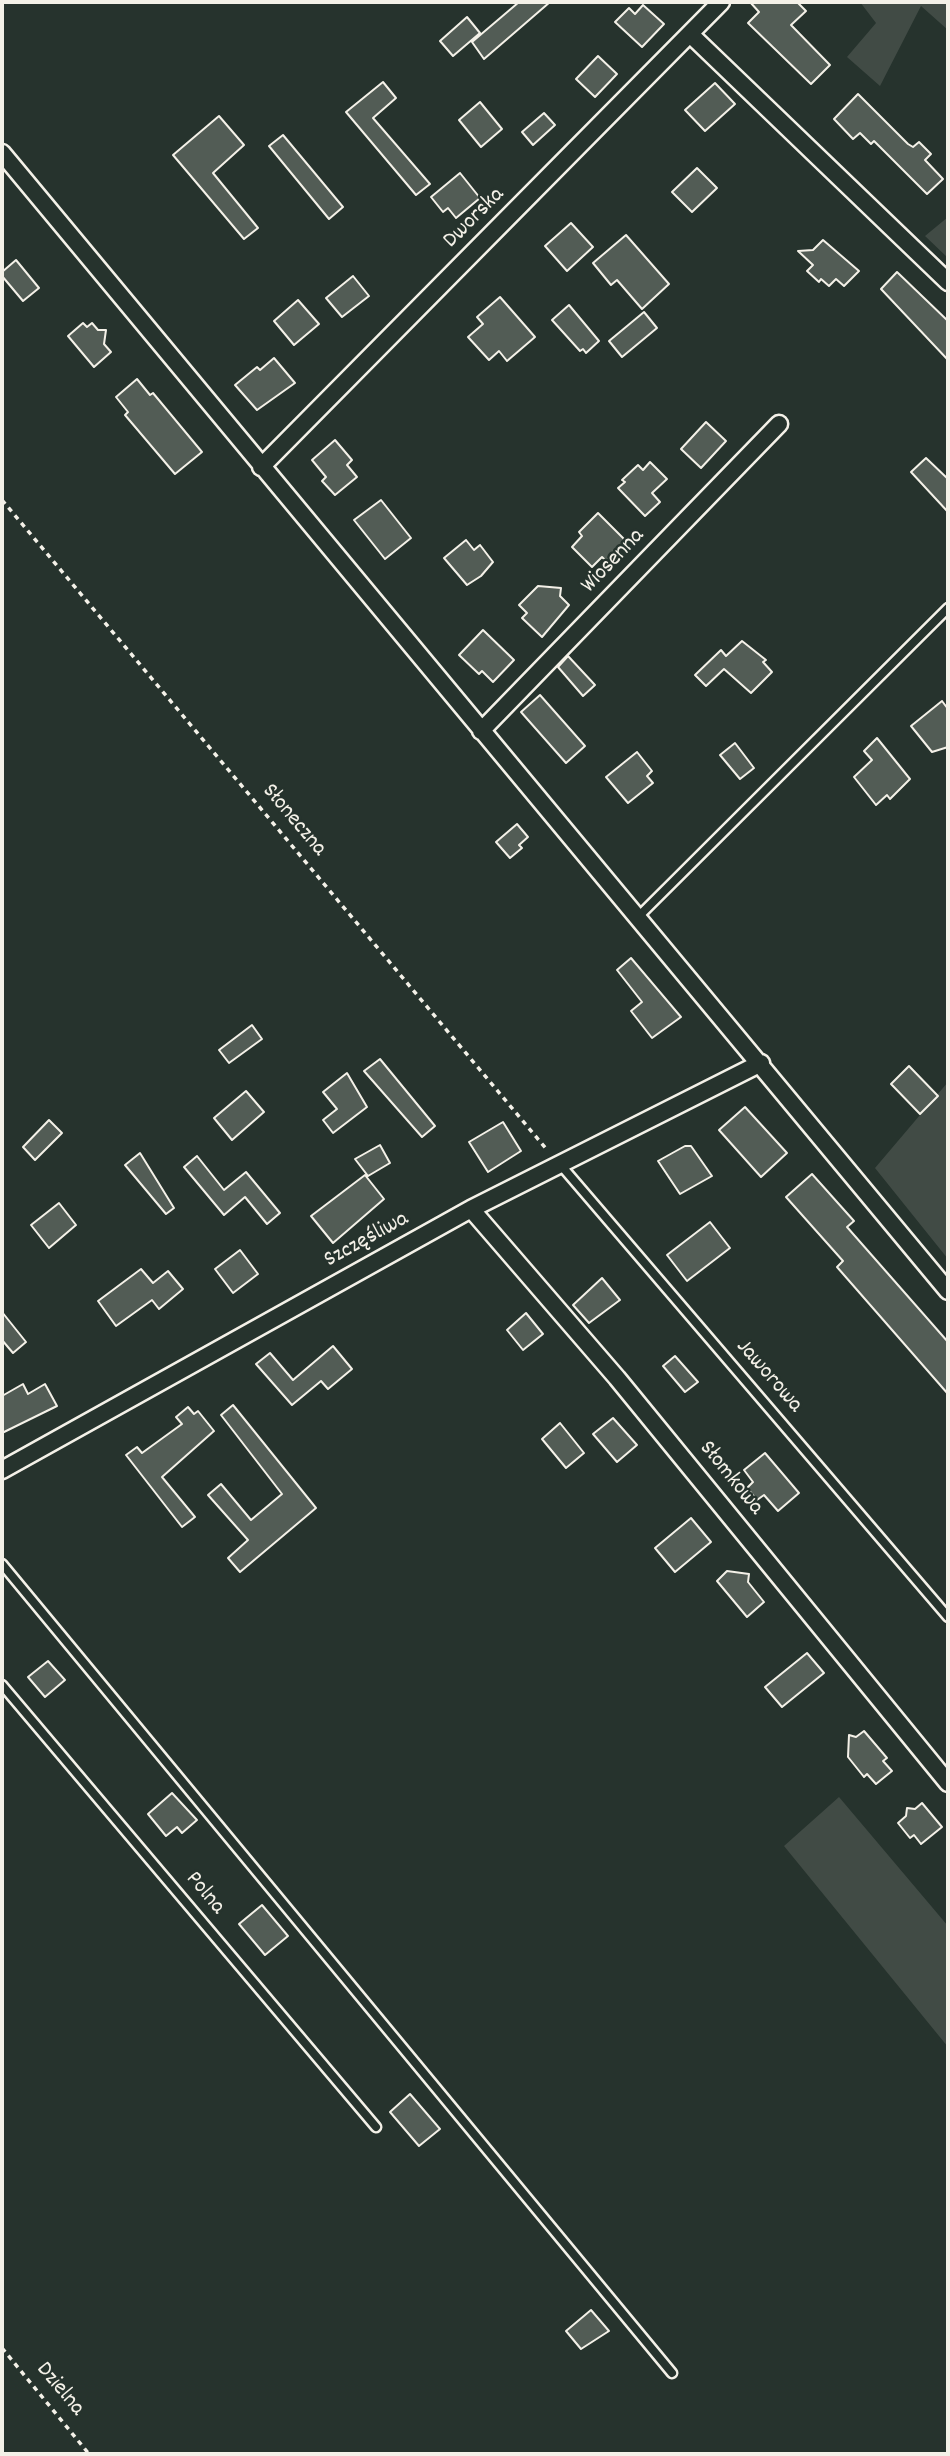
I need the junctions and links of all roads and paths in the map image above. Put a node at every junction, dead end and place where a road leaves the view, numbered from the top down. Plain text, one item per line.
1 (720, 2) edge
2 (690, 34) junction
3 (2, 152) edge
4 (948, 282) edge
5 (779, 424) dead end
6 (261, 467) junction
7 (2, 500) edge
8 (948, 608) edge
9 (481, 731) junction
10 (638, 917) junction
11 (761, 1063) junction
12 (559, 1163) junction
13 (471, 1209) junction
14 (948, 1291) edge
15 (2, 1469) edge
16 (2, 1564) edge
17 (948, 1616) edge
18 (2, 1685) edge
19 (948, 1783) edge
20 (376, 2127) dead end
21 (2, 2348) edge
22 (672, 2373) dead end
23 (89, 2454) edge

1 - 2 street, Dworska
2 - 4 street
2 - 6 street, Dworska
3 - 6 street
5 - 9 street, Wiosenna
6 - 9 street
7 - 12 path, Słoneczna
8 - 10 lane
9 - 10 street
10 - 11 street
11 - 12 street, Szczęśliwa
11 - 14 street
12 - 13 street, Szczęśliwa
12 - 17 lane, Jaworowa
13 - 15 street, Szczęśliwa
13 - 19 street, Słomkowa
16 - 22 lane
18 - 20 lane, Polna
21 - 23 path, Dzielna

